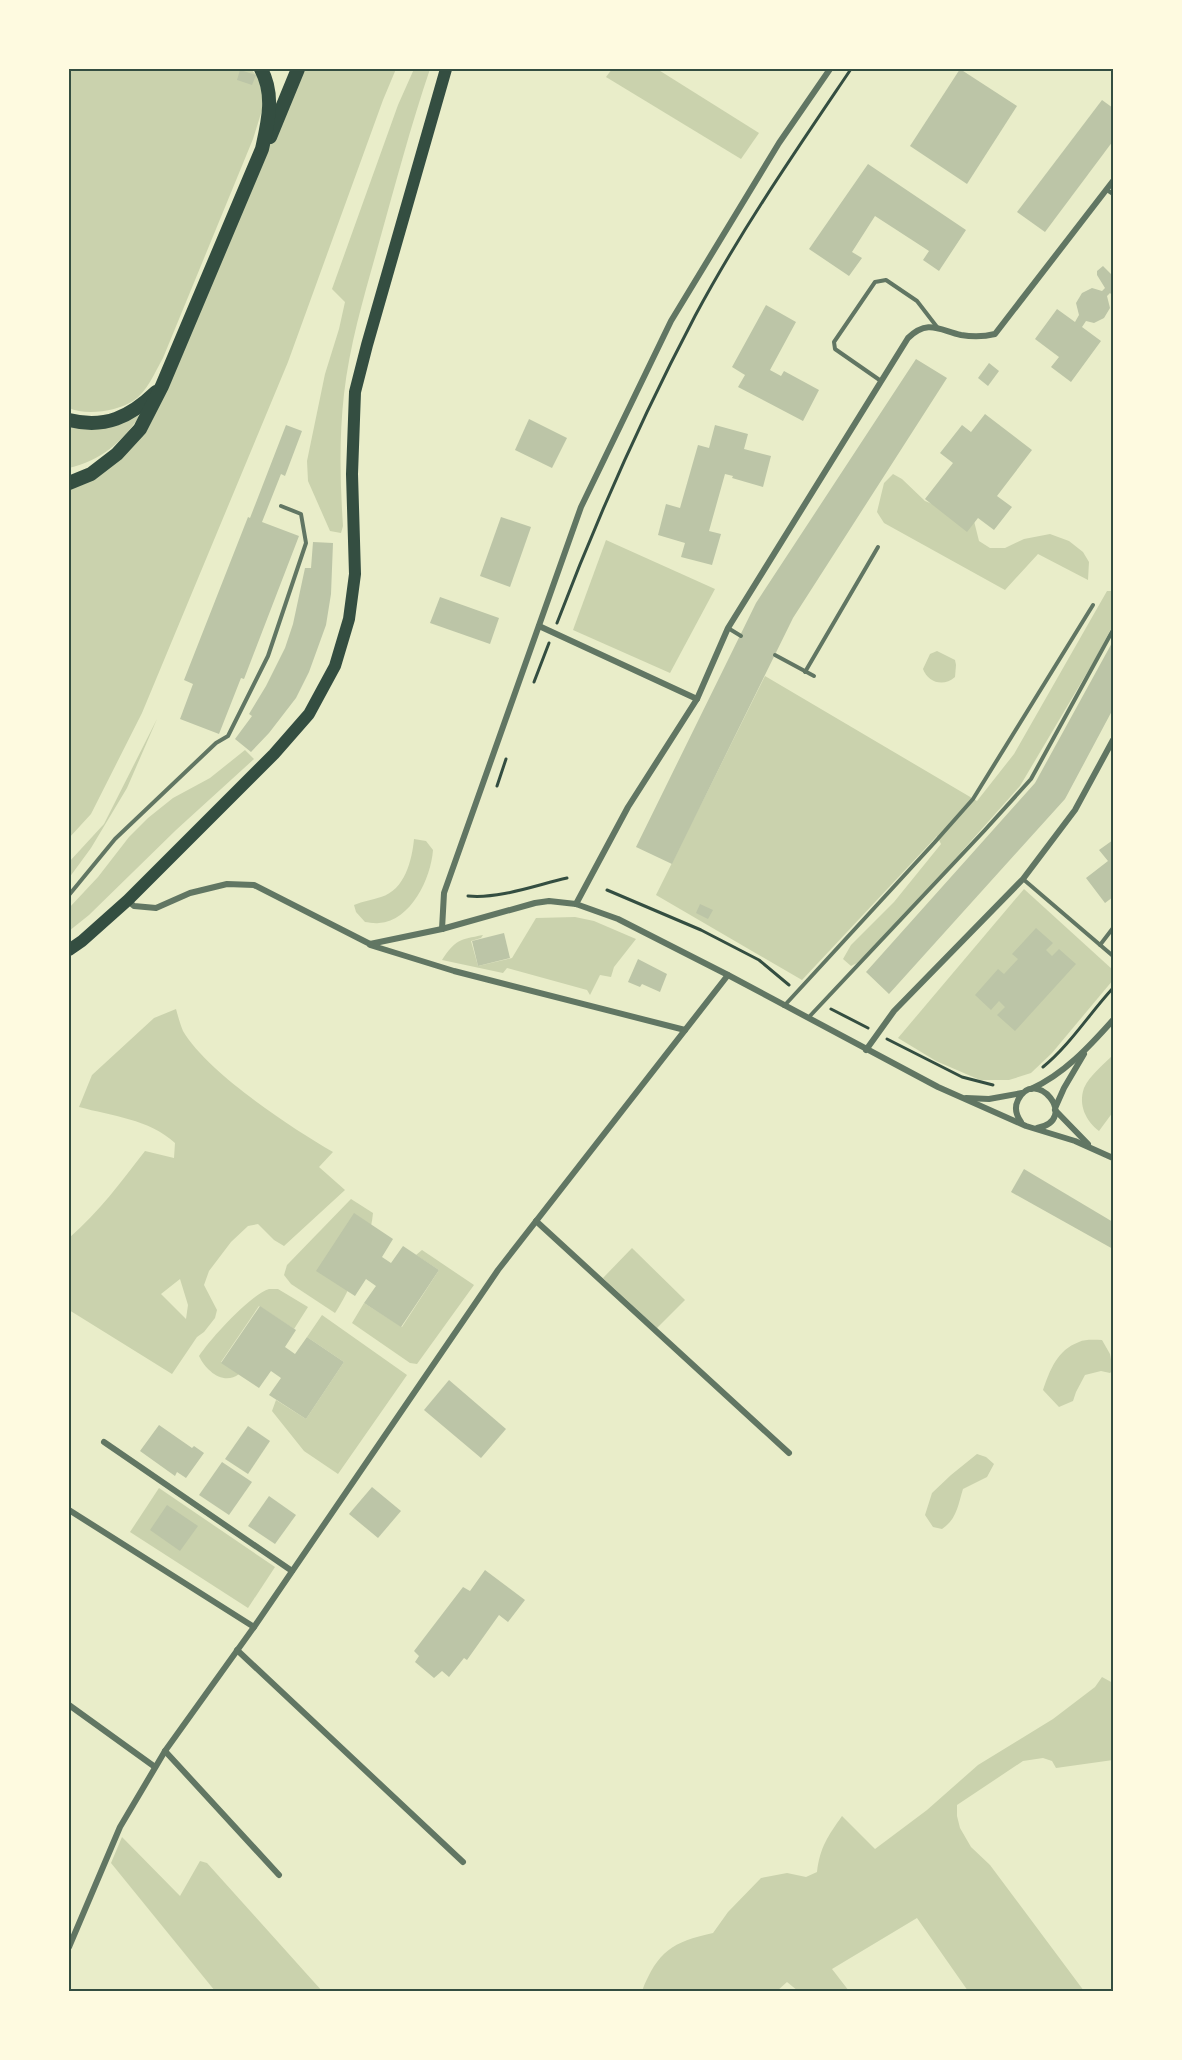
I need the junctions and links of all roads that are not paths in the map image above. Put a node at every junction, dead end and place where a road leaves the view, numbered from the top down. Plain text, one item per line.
1 (261, 69) edge
2 (298, 69) edge
3 (446, 69) edge
4 (830, 69) edge
5 (262, 149) junction
6 (1113, 182) edge
7 (1107, 190) junction
8 (1113, 194) edge
9 (937, 327) junction
10 (881, 381) junction
11 (162, 386) junction
12 (69, 420) edge
13 (69, 483) edge
14 (281, 506) dead end
15 (878, 547) dead end
16 (1093, 605) dead end
17 (539, 626) junction
18 (728, 628) junction
19 (1113, 630) edge
20 (741, 636) dead end
21 (775, 655) dead end
22 (806, 672) junction
23 (814, 676) dead end
24 (698, 699) junction
25 (1113, 740) edge
26 (1023, 879) junction
27 (69, 895) edge
28 (128, 900) junction
29 (576, 904) junction
30 (1113, 927) edge
31 (442, 929) junction
32 (370, 945) junction
33 (1100, 945) junction
34 (69, 950) edge
35 (1113, 956) edge
36 (728, 975) junction
37 (784, 1006) junction
38 (807, 1018) junction
39 (1113, 1020) edge
40 (686, 1030) junction
41 (1087, 1049) junction
42 (866, 1050) junction
43 (1028, 1091) junction
44 (963, 1098) junction
45 (1055, 1108) junction
46 (1021, 1123) junction
47 (1037, 1128) junction
48 (1094, 1148) junction
49 (1113, 1158) edge
50 (536, 1221) junction
51 (104, 1442) dead end
52 (789, 1453) dead end
53 (69, 1510) edge
54 (292, 1571) junction
55 (254, 1627) junction
56 (237, 1650) junction
57 (69, 1705) edge
58 (165, 1751) junction
59 (155, 1767) junction
60 (463, 1862) dead end
61 (279, 1875) dead end
62 (69, 1947) edge

1 - 5 main road
2 - 5 main road
3 - 28 main road
4 - 17 street
5 - 11 main road
6 - 7 street
7 - 8 lane
7 - 9 street
9 - 10 street
9 - 10 lane
10 - 18 street
11 - 12 main road
11 - 13 main road
14 - 27 lane
15 - 22 lane
16 - 37 lane
17 - 24 street
17 - 31 street
18 - 20 lane
18 - 24 street
19 - 38 lane
21 - 22 lane
22 - 23 lane
24 - 29 street
25 - 26 street
26 - 33 lane
26 - 42 street
28 - 32 street
28 - 34 main road
29 - 31 street
29 - 36 street
30 - 33 lane
31 - 32 street
32 - 40 street
33 - 35 lane
36 - 37 street
36 - 40 street
37 - 38 street
38 - 42 street
39 - 41 street
40 - 50 street
41 - 43 street
41 - 45 street
42 - 44 street
43 - 44 street
43 - 45 street
43 - 46 street
44 - 46 street
45 - 47 street
45 - 48 street
46 - 47 street
47 - 48 street
48 - 49 street
50 - 52 street
50 - 54 street
51 - 54 street
53 - 55 street
54 - 55 street
55 - 56 street
56 - 58 street
56 - 60 street
57 - 59 street
58 - 59 street
58 - 61 street
59 - 62 street

